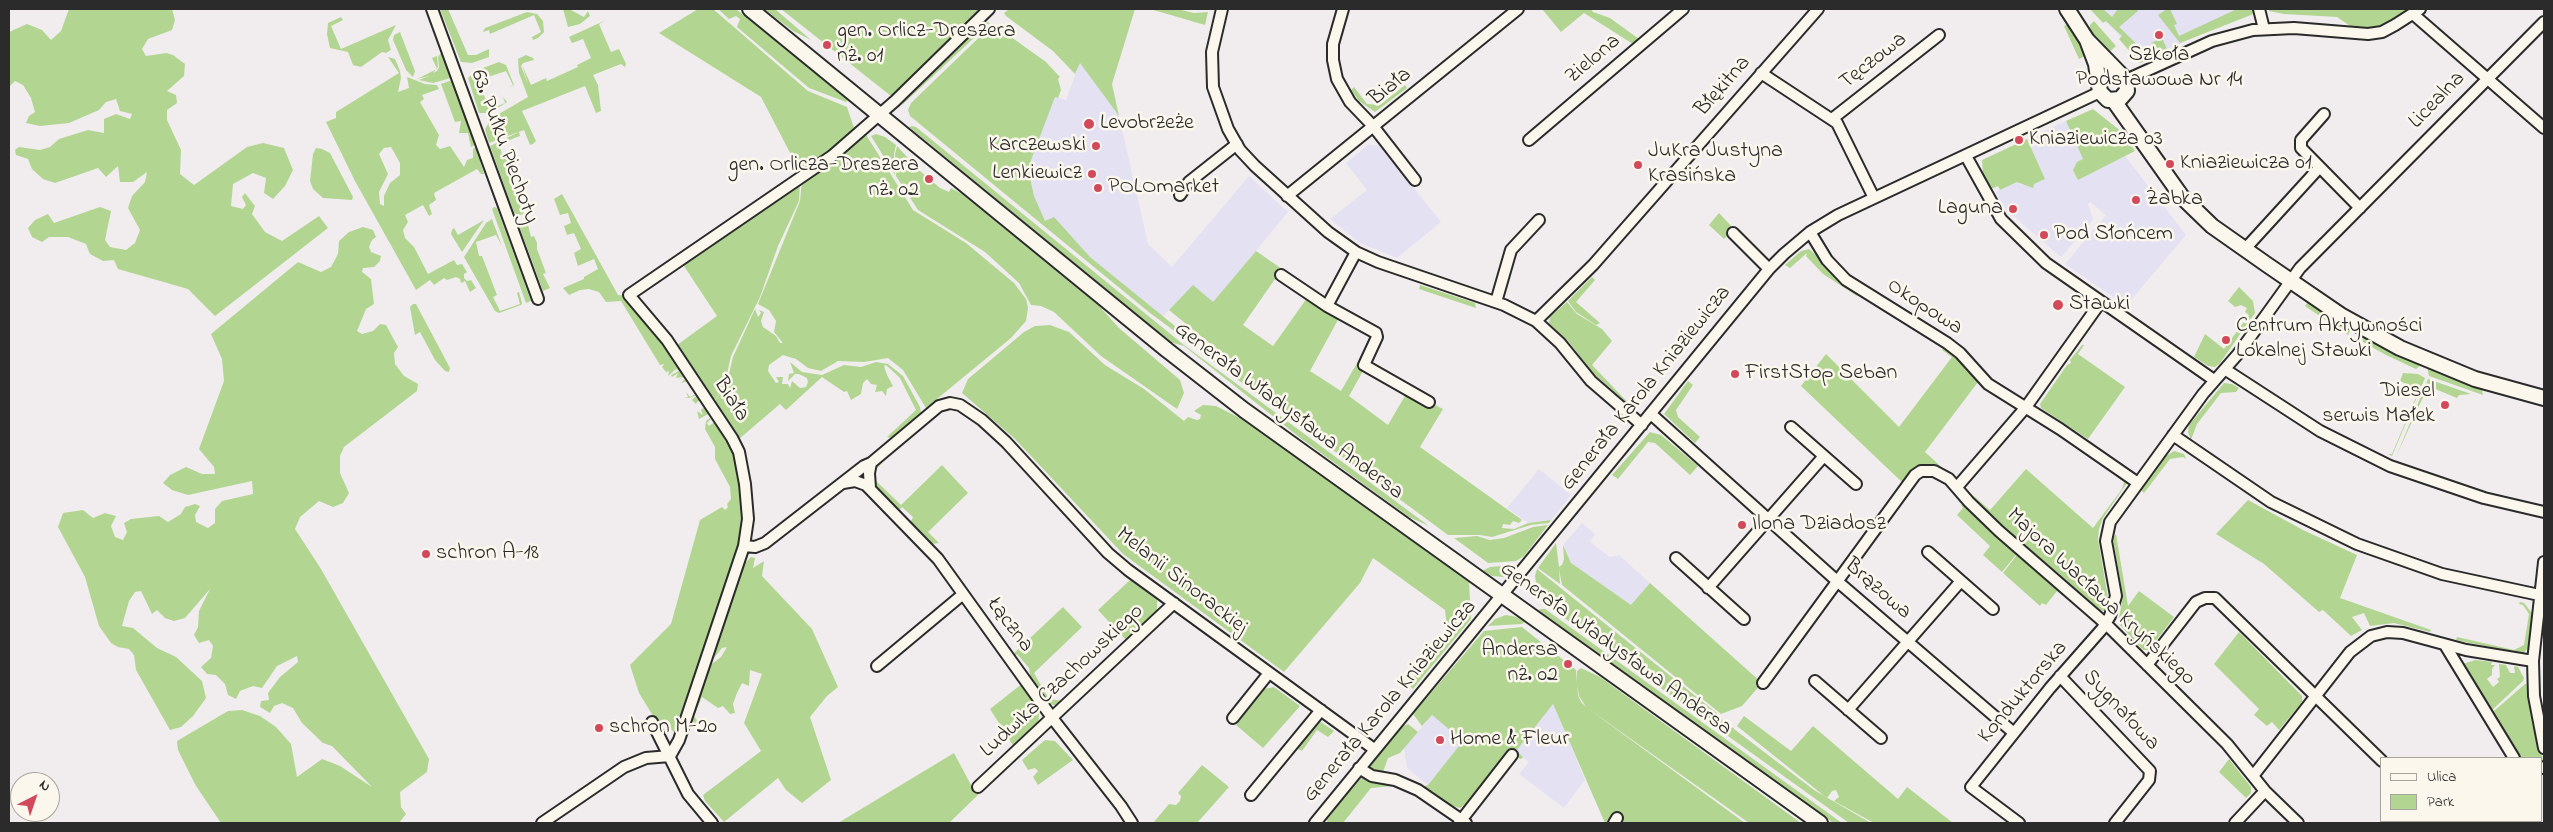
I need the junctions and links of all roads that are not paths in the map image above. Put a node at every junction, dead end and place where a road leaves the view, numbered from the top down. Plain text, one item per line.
1 (432, 9) edge
2 (750, 9) edge
3 (989, 9) edge
4 (1222, 9) edge
5 (1342, 9) edge
6 (1518, 9) edge
7 (1683, 9) edge
8 (1818, 9) edge
9 (2067, 9) edge
10 (2259, 9) edge
11 (2417, 12) edge
12 (2544, 22) edge
13 (2264, 29) junction
14 (1939, 35) dead end
15 (2087, 40) junction
16 (1761, 73) junction
17 (2487, 78) junction
18 (2124, 81) junction
19 (2100, 87) junction
20 (2114, 101) junction
21 (880, 114) junction
22 (2324, 114) dead end
23 (1832, 119) junction
24 (1373, 126) junction
25 (2544, 128) edge
26 (2137, 130) junction
27 (1529, 140) dead end
28 (1237, 144) junction
29 (1966, 156) junction
30 (2319, 168) junction
31 (1415, 180) dead end
32 (1180, 195) dead end
33 (1287, 196) junction
34 (1874, 198) junction
35 (2360, 208) junction
36 (1539, 220) dead end
37 (1810, 232) junction
38 (1733, 233) dead end
39 (2245, 249) junction
40 (1356, 252) junction
41 (1769, 270) junction
42 (1282, 275) dead end
43 (2291, 281) junction
44 (538, 299) dead end
45 (1496, 302) junction
46 (2100, 303) junction
47 (1326, 306) junction
48 (1536, 322) junction
49 (2226, 370) junction
50 (2214, 380) junction
51 (2544, 398) edge
52 (1429, 402) dead end
53 (2026, 407) junction
54 (1651, 414) junction
55 (1642, 425) junction
56 (1791, 427) dead end
57 (2173, 435) junction
58 (1824, 456) junction
59 (871, 463) junction
60 (2138, 483) junction
61 (1856, 484) dead end
62 (836, 487) junction
63 (1957, 487) junction
64 (870, 488) junction
65 (2544, 512) edge
66 (1768, 519) junction
67 (744, 546) junction
68 (1928, 552) dead end
69 (1676, 558) dead end
70 (2544, 562) edge
71 (1837, 581) junction
72 (1961, 581) junction
73 (1708, 588) junction
74 (962, 595) junction
75 (1503, 596) junction
76 (2542, 596) edge
77 (1174, 603) junction
78 (1993, 609) dead end
79 (1744, 619) dead end
80 (2106, 624) junction
81 (1908, 642) junction
82 (2445, 645) junction
83 (2533, 661) junction
84 (2147, 665) junction
85 (877, 666) dead end
86 (1269, 673) junction
87 (2060, 676) junction
88 (1815, 681) dead end
89 (1763, 683) dead end
90 (2315, 696) junction
91 (1321, 710) junction
92 (1848, 710) junction
93 (1232, 718) dead end
94 (1052, 719) junction
95 (652, 722) dead end
96 (2014, 732) junction
97 (1881, 738) dead end
98 (2544, 748) edge
99 (1374, 749) junction
100 (1512, 755) dead end
101 (670, 756) junction
102 (2513, 757) edge
103 (2380, 759) edge
104 (1359, 768) junction
105 (2252, 776) junction
106 (978, 787) dead end
107 (2265, 791) junction
108 (1251, 796) dead end
109 (1462, 822) edge
110 (542, 823) edge
111 (712, 823) edge
112 (1132, 823) edge
113 (1315, 823) edge
114 (1820, 823) edge
115 (2019, 823) edge
116 (2115, 823) edge
117 (2235, 823) edge
118 (2298, 823) edge

1 - 44 street, 63. Pułku Piechoty
2 - 21 main road, Generała Władysława Andersa
3 - 21 street
4 - 28 street
5 - 24 street
6 - 24 street, Biała
7 - 27 street, Zielona
8 - 16 street, Błękitna
9 - 15 main road
10 - 13 street
11 - 13 street
11 - 17 street
12 - 17 street, Licealna
13 - 18 street
14 - 23 street, Tęczowa
15 - 18 main road
15 - 19 main road
16 - 23 street
16 - 48 street, Błękitna
17 - 25 street
17 - 35 street, Licealna
18 - 19 main road
18 - 20 main road
18 - 26 main road
19 - 20 main road
19 - 29 street, Generała Karola Kniaziewicza
20 - 26 main road
21 - 67 street, Biała
21 - 75 main road, Generała Władysława Andersa
22 - 30 street
23 - 34 street
24 - 31 street
24 - 33 street, Biała
26 - 39 main road
28 - 32 street
28 - 33 street
29 - 34 street, Generała Karola Kniaziewicza
29 - 46 street
30 - 35 street
30 - 39 street
33 - 40 street
34 - 37 street, Generała Karola Kniaziewicza
35 - 43 street, Licealna
36 - 45 street
37 - 41 street, Generała Karola Kniaziewicza
37 - 53 street, Okopowa
38 - 41 street
39 - 43 main road
40 - 45 street
40 - 47 street
41 - 54 street, Generała Karola Kniaziewicza
42 - 47 street
43 - 49 street, Licealna
43 - 51 main road
45 - 48 street
46 - 50 street
46 - 53 street
47 - 52 street
48 - 55 street
49 - 50 street, Licealna
49 - 65 street
50 - 57 street, Licealna
53 - 60 street, Okopowa
53 - 63 street
54 - 55 street, Generała Karola Kniaziewicza
54 - 66 street, Brązowa
55 - 75 street, Generała Karola Kniaziewicza
56 - 58 street
57 - 60 street, Konduktorska
57 - 76 street
58 - 61 street
58 - 66 street
59 - 62 street
59 - 64 street
59 - 77 street, Melanii Sinorackiej
60 - 80 street, Konduktorska
62 - 64 street
62 - 67 street
63 - 71 street, Majora Wacława Kryńskiego
63 - 80 street, Majora Wacława Kryńskiego
64 - 74 street, Łączna
66 - 71 street, Brązowa
66 - 73 street
67 - 101 street, Biała
68 - 72 street
69 - 73 street
70 - 76 street
71 - 81 street, Brązowa
71 - 89 street
72 - 78 street
72 - 81 street
73 - 79 street
74 - 85 street
74 - 94 street, Łączna
75 - 99 street, Generała Karola Kniaziewicza
75 - 114 main road, Generała Władysława Andersa
76 - 83 street
77 - 86 street, Melanii Sinorackiej
77 - 94 street, Ludwika Czachowskiego
80 - 84 street, Majora Wacława Kryńskiego
80 - 87 street, Konduktorska
81 - 92 street
81 - 96 street, Brązowa
82 - 83 street
82 - 90 street
82 - 102 street
83 - 98 street
84 - 90 street
84 - 105 street, Majora Wacława Kryńskiego
86 - 91 street, Melanii Sinorackiej
86 - 93 street
87 - 96 street, Konduktorska
87 - 116 street, Sygnałowa
88 - 92 street
90 - 103 street
90 - 105 street
91 - 99 street, Melanii Sinorackiej
91 - 108 street
92 - 97 street
94 - 106 street, Ludwika Czachowskiego
94 - 112 street, Łączna
95 - 101 street
96 - 115 street, Konduktorska
99 - 104 street, Generała Karola Kniaziewicza
100 - 109 street
101 - 110 street
101 - 111 street
104 - 109 street
104 - 113 street, Generała Karola Kniaziewicza
105 - 107 street, Majora Wacława Kryńskiego
107 - 117 street
107 - 118 street, Majora Wacława Kryńskiego

